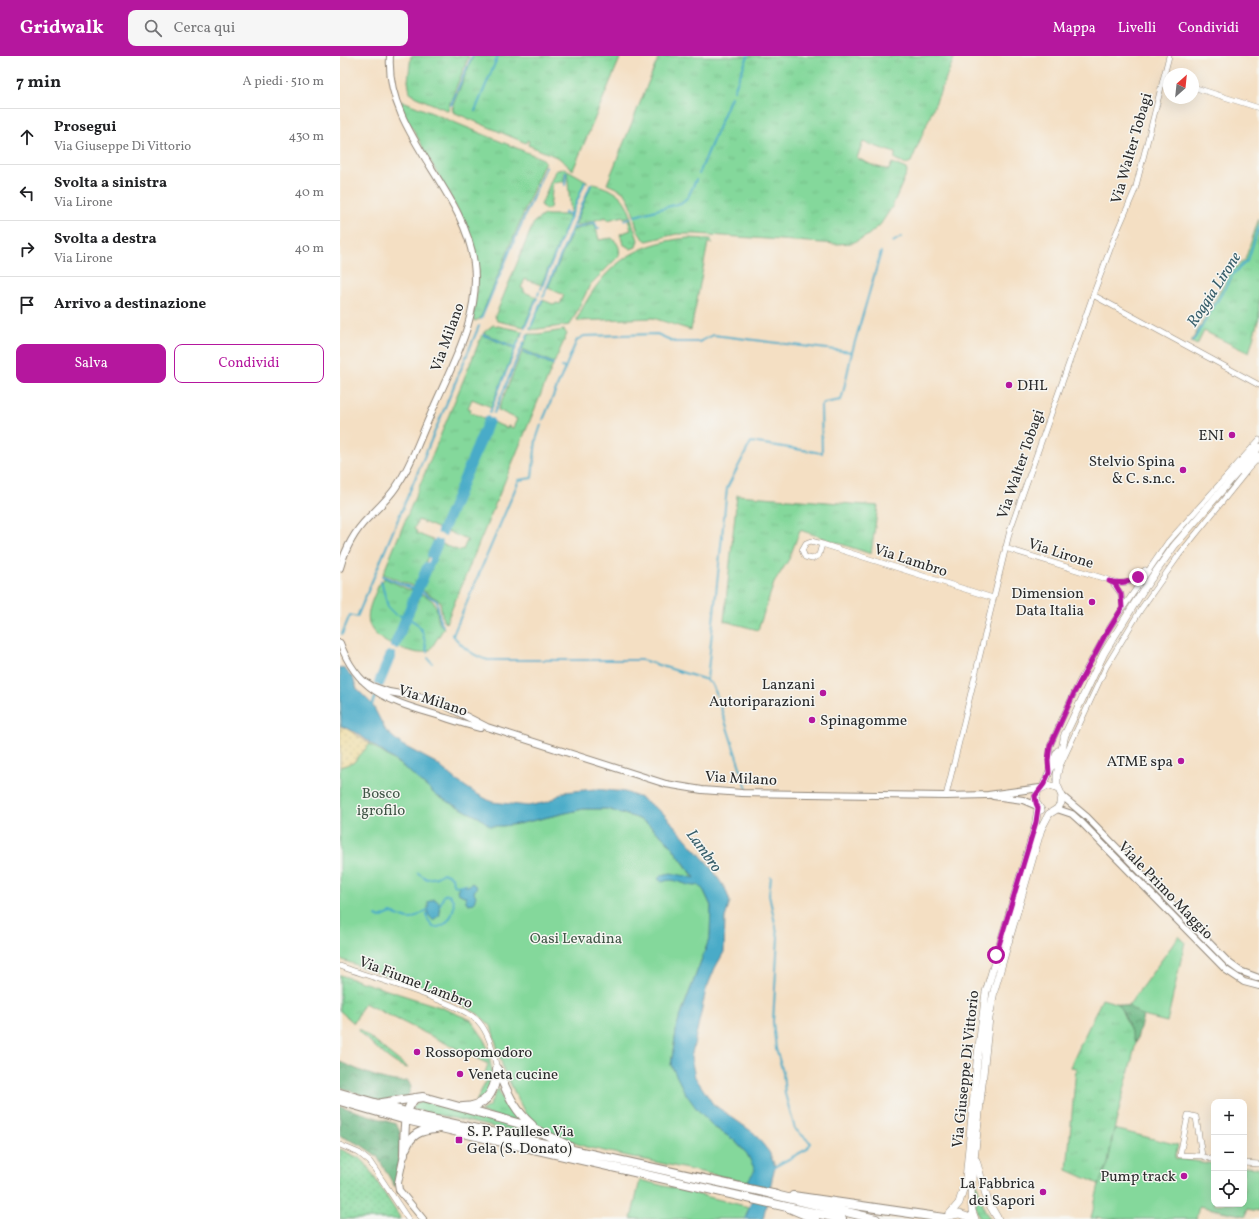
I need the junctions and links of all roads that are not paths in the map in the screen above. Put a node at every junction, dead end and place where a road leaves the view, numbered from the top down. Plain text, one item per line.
1 (390, 56) edge
2 (1169, 56) edge
3 (1167, 68) edge
4 (1163, 89) edge
5 (1199, 89) edge
6 (1259, 108) edge
7 (1092, 295) junction
8 (1259, 385) edge
9 (1259, 440) edge
10 (1259, 447) edge
11 (1259, 456) edge
12 (1253, 464) junction
13 (1222, 492) junction
14 (822, 544) dead end
15 (1006, 548) junction
16 (1154, 561) junction
17 (340, 568) edge
18 (1109, 581) junction
19 (993, 598) junction
20 (1122, 608) junction
21 (340, 643) edge
22 (362, 680) junction
23 (501, 732) junction
24 (1065, 734) junction
25 (1058, 768) junction
26 (1049, 773) junction
27 (1041, 787) junction
28 (1060, 793) junction
29 (988, 795) junction
30 (946, 796) junction
31 (1038, 807) junction
32 (1054, 810) junction
33 (340, 966) edge
34 (1259, 978) edge
35 (1259, 986) edge
36 (497, 1068) junction
37 (340, 1093) edge
38 (415, 1098) junction
39 (340, 1101) edge
40 (374, 1104) junction
41 (452, 1106) junction
42 (406, 1116) junction
43 (443, 1128) junction
44 (537, 1130) junction
45 (340, 1145) edge
46 (580, 1152) junction
47 (975, 1153) junction
48 (404, 1155) junction
49 (1202, 1156) junction
50 (1211, 1159) edge
51 (1247, 1163) edge
52 (1259, 1164) edge
53 (771, 1194) junction
54 (787, 1207) junction
55 (945, 1218) edge
56 (408, 1219) edge
57 (423, 1219) edge
58 (815, 1219) edge
59 (842, 1219) edge
60 (876, 1219) edge
61 (975, 1219) edge
62 (998, 1219) edge

1 - 17 street, Via Milano
2 - 3 street, Via Walter Tobagi
4 - 7 street, Via Walter Tobagi
5 - 6 street
7 - 8 street
7 - 15 street, Via Walter Tobagi
9 - 16 street, Via Giuseppe Di Vittorio
10 - 13 main road, Via Giuseppe Di Vittorio
11 - 12 main road, Via Giuseppe Di Vittorio
12 - 13 main road, Via Giuseppe Di Vittorio
12 - 25 street, Via Giuseppe Di Vittorio
13 - 24 main road, Via Giuseppe Di Vittorio
14 - 19 street, Via Lambro
15 - 18 street, Via Lirone
15 - 19 street, Via Walter Tobagi
16 - 18 street, Via Lirone
16 - 20 street, Via Giuseppe Di Vittorio
18 - 20 street, Via Lirone
19 - 30 street, Via Walter Tobagi
20 - 26 street, Via Giuseppe Di Vittorio
21 - 22 street, Via Milano
22 - 23 street, Via Milano
22 - 23 street, Via Milano
23 - 30 street, Via Milano
24 - 25 main road, Via Giuseppe Di Vittorio
24 - 26 main road, Via Giuseppe Di Vittorio
25 - 28 main road, Via Giuseppe Di Vittorio
26 - 27 main road, Via Giuseppe Di Vittorio
27 - 28 main road
27 - 29 street, Via Milano
27 - 31 main road, Via Giuseppe Di Vittorio
28 - 32 main road, Via Giuseppe Di Vittorio
28 - 34 street, Viale Primo Maggio
29 - 30 street, Via Milano
29 - 31 street, Via Milano
31 - 32 main road
31 - 55 main road, Via Giuseppe Di Vittorio
32 - 35 street, Viale Primo Maggio
32 - 47 main road, Via Giuseppe Di Vittorio
33 - 36 street, Via Fiume Lambro
36 - 41 main road
36 - 44 main road
37 - 40 main road
38 - 40 main road
38 - 41 main road
38 - 42 main road
39 - 42 main road
40 - 42 main road
41 - 44 main road
42 - 43 main road
42 - 46 main road
42 - 48 main road
43 - 48 main road
43 - 54 main road
44 - 46 main road
45 - 56 street
46 - 53 main road
47 - 61 main road, Via Giuseppe Di Vittorio
47 - 62 main road
48 - 57 street
49 - 49 street
49 - 50 street
51 - 52 street
53 - 55 main road
53 - 60 main road
54 - 58 main road
54 - 59 main road
55 - 61 main road

